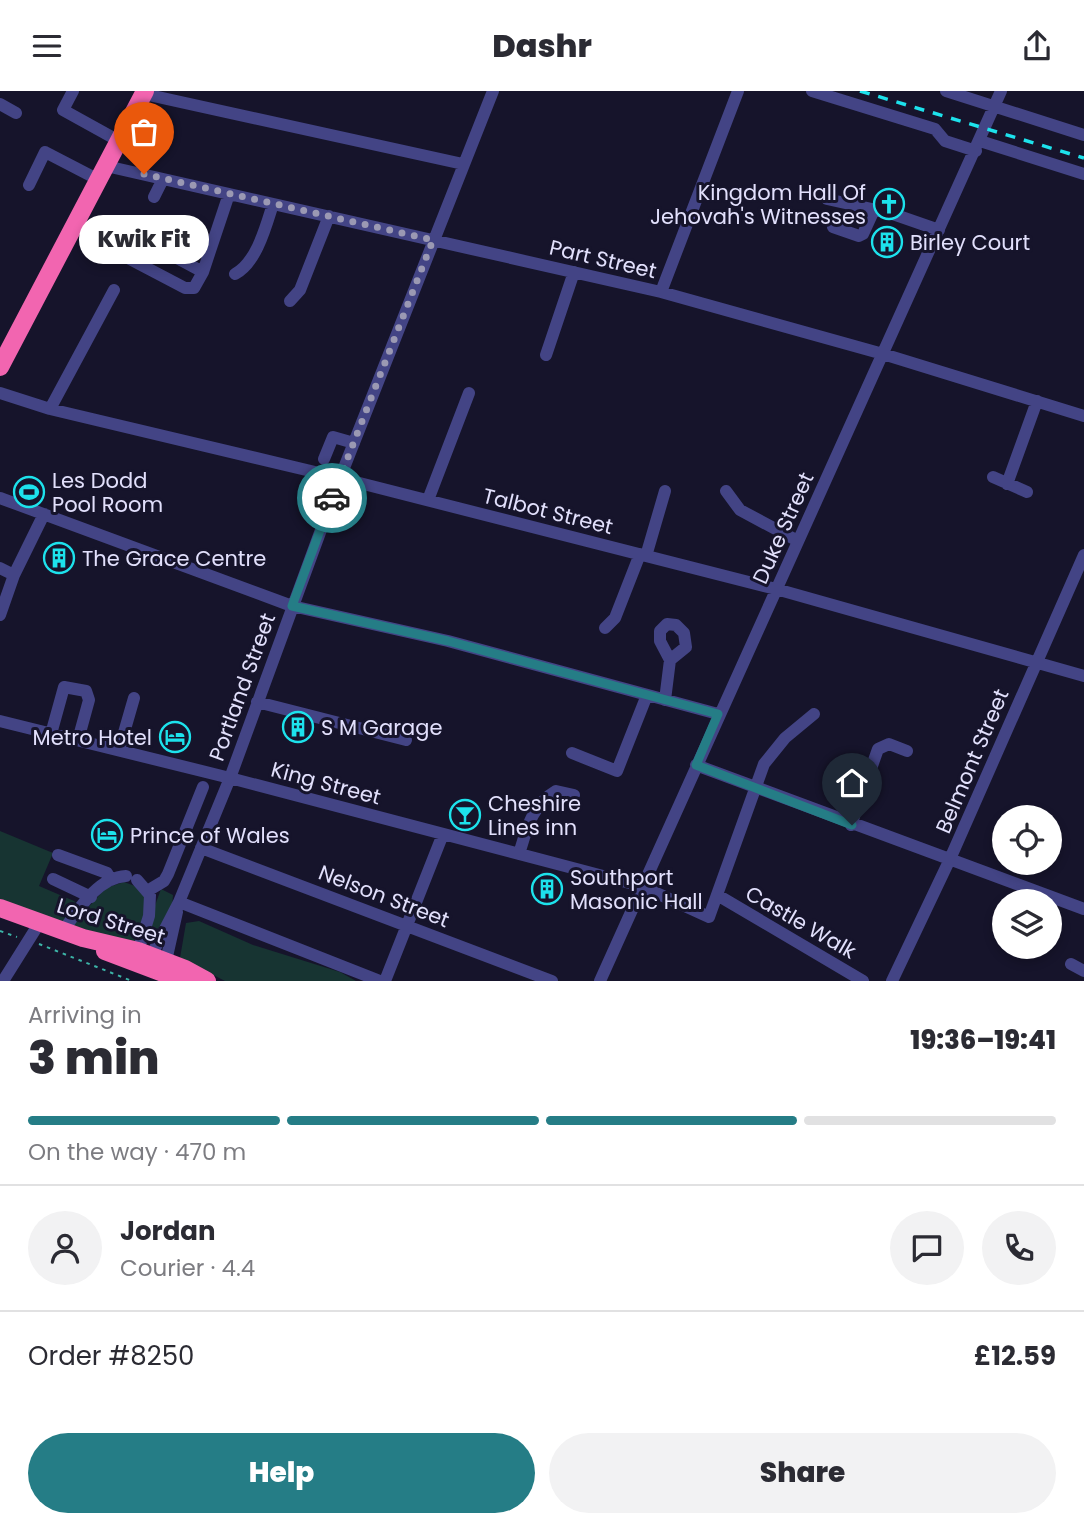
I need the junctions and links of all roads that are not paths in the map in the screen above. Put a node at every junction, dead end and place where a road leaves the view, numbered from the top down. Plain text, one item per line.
1 (73, 91) edge
2 (492, 91) edge
3 (738, 91) edge
4 (812, 91) edge
5 (946, 91) edge
6 (1001, 91) edge
7 (145, 92) edge
8 (0, 104) edge
9 (994, 106) junction
10 (16, 113) dead end
11 (1084, 135) edge
12 (119, 141) junction
13 (978, 146) junction
14 (463, 164) junction
15 (102, 173) junction
16 (1084, 174) edge
17 (163, 179) junction
18 (29, 185) dead end
19 (229, 194) junction
20 (155, 197) dead end
21 (827, 199) dead end
22 (273, 204) junction
23 (874, 210) junction
24 (328, 216) junction
25 (833, 227) dead end
26 (939, 230) junction
27 (433, 240) junction
28 (203, 272) junction
29 (574, 272) junction
30 (234, 274) dead end
31 (114, 290) dead end
32 (661, 292) junction
33 (290, 301) dead end
34 (883, 354) junction
35 (546, 355) dead end
36 (0, 367) edge
37 (0, 393) edge
38 (469, 393) dead end
39 (1037, 401) junction
40 (50, 408) junction
41 (1084, 416) edge
42 (354, 443) junction
43 (324, 459) dead end
44 (993, 477) dead end
45 (340, 478) junction
46 (1007, 484) junction
47 (665, 491) dead end
48 (726, 491) dead end
49 (1027, 492) dead end
50 (0, 498) edge
51 (428, 500) junction
52 (44, 514) junction
53 (798, 541) junction
54 (643, 555) junction
55 (1084, 555) edge
56 (0, 568) edge
57 (15, 575) junction
58 (776, 589) junction
59 (292, 606) junction
60 (0, 615) edge
61 (605, 628) dead end
62 (670, 660) dead end
63 (1036, 661) junction
64 (1084, 676) edge
65 (648, 695) junction
66 (134, 698) dead end
67 (664, 699) junction
68 (257, 702) junction
69 (718, 714) junction
70 (814, 714) dead end
71 (0, 721) edge
72 (51, 734) junction
73 (78, 740) junction
74 (406, 740) dead end
75 (119, 750) junction
76 (907, 751) dead end
77 (572, 753) dead end
78 (696, 765) junction
79 (230, 778) junction
80 (203, 787) dead end
81 (757, 788) junction
82 (574, 795) dead end
83 (850, 825) junction
84 (443, 834) junction
85 (179, 847) junction
86 (200, 852) junction
87 (519, 854) junction
88 (58, 855) dead end
89 (950, 859) junction
90 (52, 879) dead end
91 (111, 880) junction
92 (641, 886) junction
93 (149, 890) junction
94 (91, 897) junction
95 (719, 897) junction
96 (178, 903) junction
97 (0, 908) edge
98 (1084, 909) edge
99 (40, 922) junction
100 (407, 925) junction
101 (63, 931) junction
102 (83, 938) junction
103 (152, 956) junction
104 (1071, 964) dead end
105 (1084, 971) edge
106 (3, 981) edge
107 (184, 981) edge
108 (207, 981) edge
109 (383, 981) edge
110 (552, 981) edge
111 (600, 981) edge
112 (863, 981) edge
113 (892, 981) edge

1 - 12 street
2 - 14 street, Portland Street
3 - 32 street
4 - 13 street
5 - 9 street
6 - 9 street, Duke Street
7 - 12 highway
7 - 14 street
8 - 10 street
9 - 11 street
9 - 13 street, Duke Street
12 - 15 highway
13 - 16 street
13 - 26 street, Duke Street
14 - 27 street, Portland Street
15 - 17 street, Part Street
15 - 18 street, Part Street
15 - 36 highway
17 - 19 street, Part Street
17 - 20 street
19 - 22 street, Part Street
19 - 28 street
21 - 23 street
22 - 24 street, Part Street
22 - 30 street
23 - 25 street
23 - 26 street
24 - 27 street, Part Street
24 - 33 street
26 - 34 street, Duke Street
27 - 29 street, Part Street
27 - 42 street, Portland Street
28 - 28 street
29 - 32 street, Part Street
29 - 35 street
31 - 40 street
32 - 34 street, Part Street
34 - 39 street, Part Street
34 - 53 street, Duke Street
37 - 40 street, Talbot Street
38 - 51 street
39 - 41 street, Part Street
39 - 46 street
40 - 45 street, Talbot Street
42 - 43 street
42 - 45 street, Portland Street
44 - 46 street
45 - 51 street, Talbot Street
45 - 59 street, Portland Street
46 - 49 street
47 - 54 street
48 - 53 street
50 - 52 street
51 - 54 street, Talbot Street
52 - 57 street
52 - 59 street
53 - 58 street, Duke Street
54 - 58 street, Talbot Street
54 - 61 street
55 - 63 street, Belmont Street
56 - 57 street
57 - 60 street
58 - 63 street, Talbot Street
58 - 69 street, Duke Street
59 - 65 street
59 - 68 street, Portland Street
62 - 67 street
63 - 64 street, Talbot Street
63 - 89 street, Belmont Street
65 - 67 street
65 - 77 street
66 - 75 street
67 - 69 street
68 - 74 street
68 - 79 street, Portland Street
69 - 78 street, Duke Street
70 - 81 street
71 - 72 street, King Street
72 - 73 street, King Street
72 - 73 street
73 - 75 street, King Street
75 - 79 street, King Street
76 - 83 street
78 - 81 street
78 - 92 street, Duke Street
79 - 84 street, King Street
79 - 86 street, Portland Street
80 - 85 street
81 - 83 street
81 - 95 street
82 - 87 street
83 - 89 street
84 - 87 street, King Street
84 - 100 street
85 - 86 street, Nelson Street
85 - 93 street
86 - 96 street, Portland Street
86 - 100 street, Nelson Street
87 - 92 street, King Street
88 - 91 street
89 - 98 street
89 - 113 street, Belmont Street
90 - 94 street
91 - 93 street
91 - 94 street
92 - 95 street, King Street
92 - 111 street, Duke Street
93 - 103 street
94 - 101 street
95 - 112 street, Castle Walk
96 - 103 street, Portland Street
96 - 109 street, Lord Street
97 - 99 highway, Lord Street
99 - 101 highway, Lord Street
99 - 106 street
100 - 109 street
100 - 110 street, Nelson Street
101 - 102 highway, Lord Street
102 - 103 highway, Lord Street
102 - 107 highway
103 - 108 highway, Lord Street
104 - 105 street

